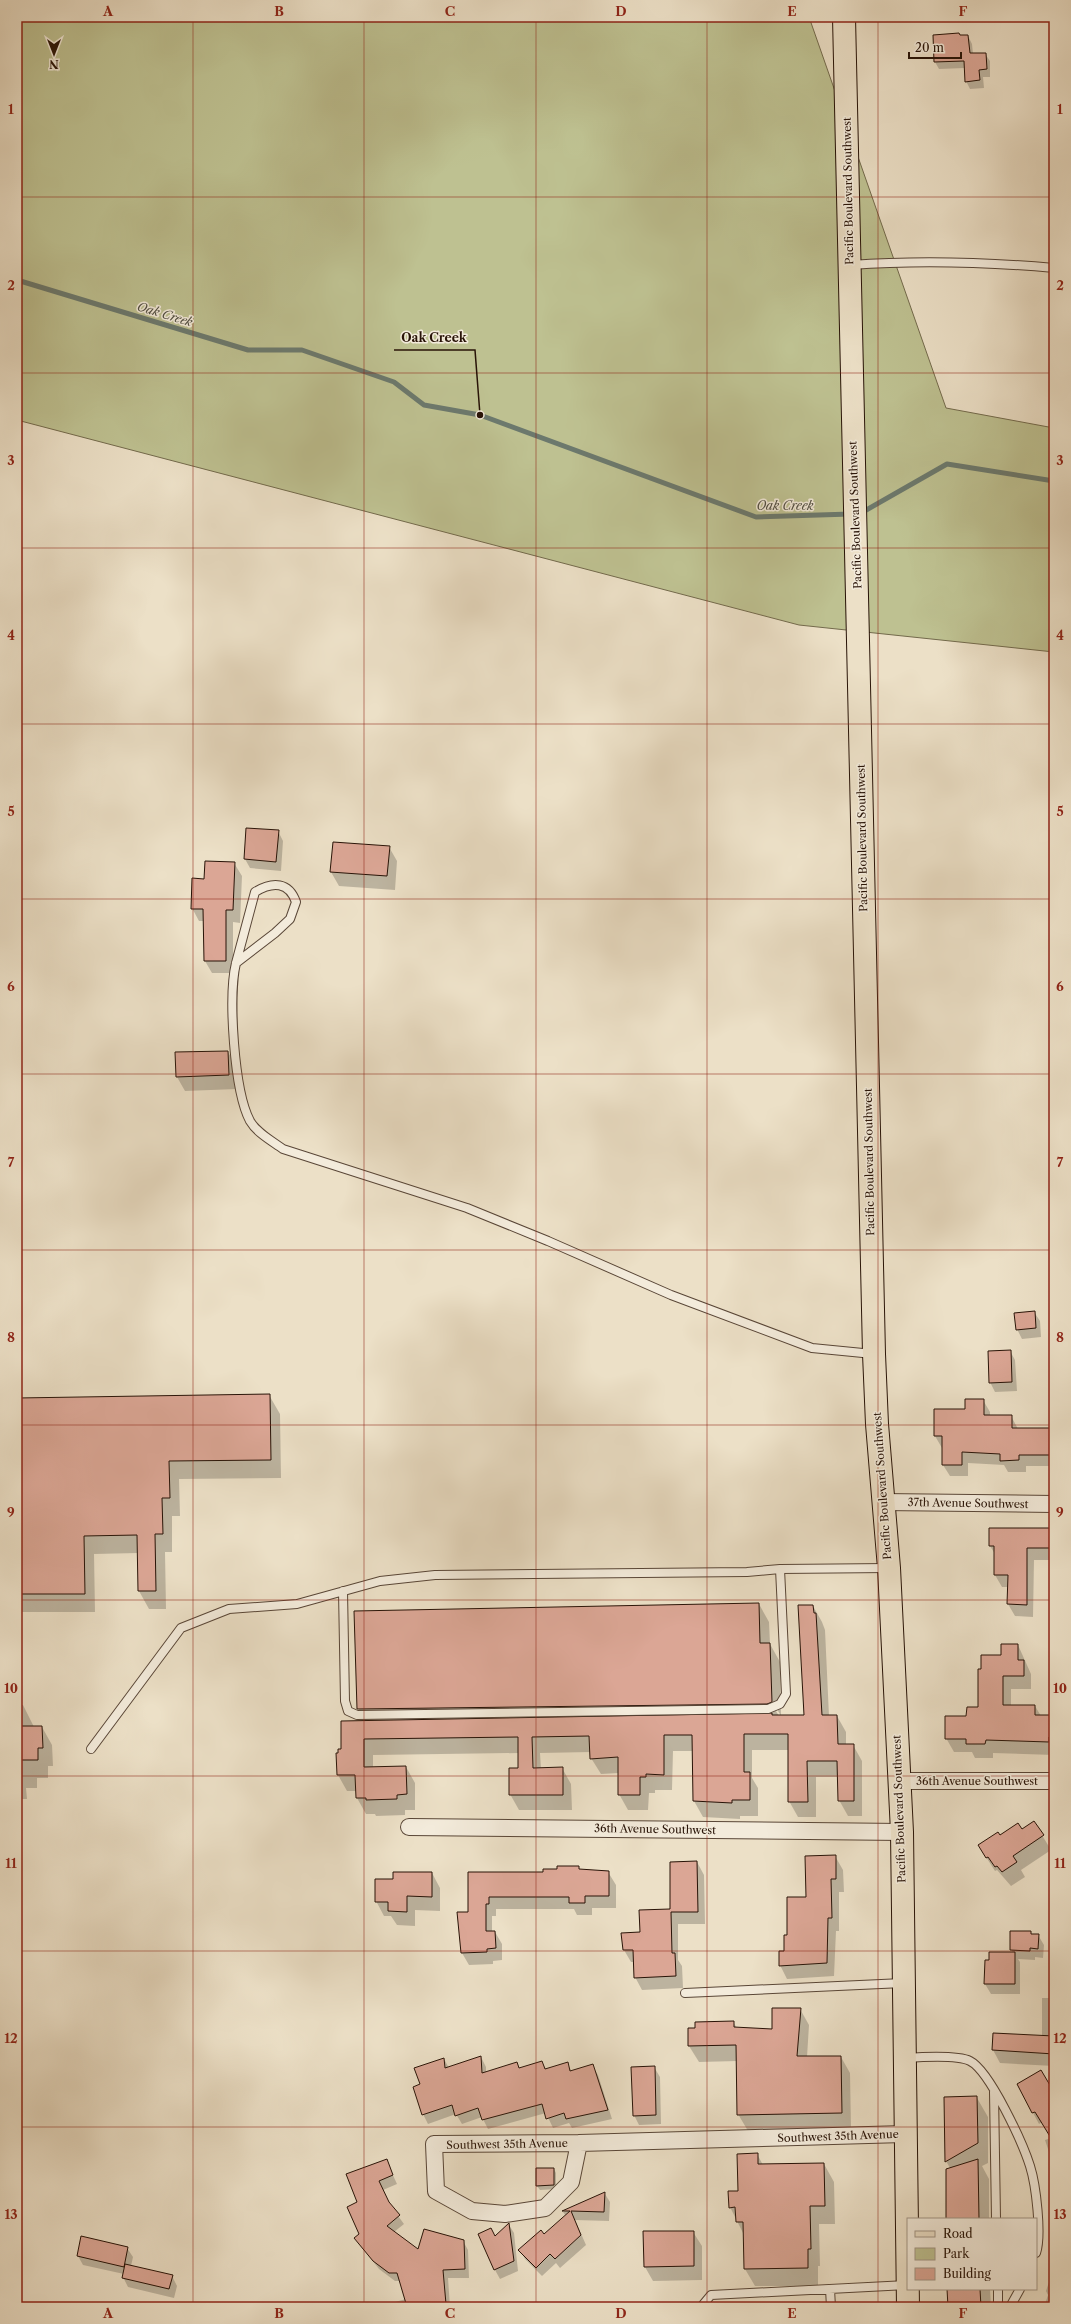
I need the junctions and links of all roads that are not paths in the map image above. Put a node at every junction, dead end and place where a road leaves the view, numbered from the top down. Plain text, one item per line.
1 (844, 17) edge
2 (850, 265) junction
3 (1054, 268) edge
4 (236, 963) junction
5 (874, 1354) junction
6 (882, 1502) junction
7 (1054, 1504) edge
8 (889, 1568) junction
9 (780, 1569) junction
10 (343, 1591) junction
11 (91, 1749) dead end
12 (899, 1780) junction
13 (1054, 1781) edge
14 (409, 1827) dead end
15 (902, 1832) junction
16 (903, 1983) junction
17 (685, 1993) dead end
18 (904, 2058) junction
19 (994, 2090) junction
20 (904, 2134) junction
21 (579, 2143) junction
22 (996, 2218) edge
23 (1036, 2218) edge
24 (907, 2246) edge
25 (907, 2284) edge
26 (830, 2289) junction
27 (908, 2290) edge
28 (998, 2290) edge
29 (1019, 2290) edge
30 (701, 2307) edge
31 (831, 2307) edge
32 (908, 2307) edge
33 (998, 2307) edge
34 (1010, 2307) edge

1 - 2 main road, Pacific Boulevard Southwest
2 - 3 lane
2 - 5 main road, Pacific Boulevard Southwest
4 - 4 lane
4 - 5 lane
5 - 6 main road, Pacific Boulevard Southwest
6 - 7 street, 37th Avenue Southwest
6 - 8 main road, Pacific Boulevard Southwest
8 - 9 lane
8 - 12 main road, Pacific Boulevard Southwest
9 - 10 lane
9 - 10 lane
10 - 11 lane
12 - 13 street, 36th Avenue Southwest
12 - 15 main road, Pacific Boulevard Southwest
14 - 15 street, 36th Avenue Southwest
15 - 16 main road, Pacific Boulevard Southwest
16 - 17 lane
16 - 18 main road, Pacific Boulevard Southwest
18 - 19 lane
18 - 20 main road, Pacific Boulevard Southwest
19 - 22 lane
19 - 23 lane
20 - 21 street, Southwest 35th Avenue
20 - 24 main road, Pacific Boulevard Southwest
21 - 21 street, Southwest 35th Avenue
25 - 26 lane
26 - 30 lane
26 - 31 lane
27 - 32 main road, Pacific Boulevard Southwest
28 - 33 lane
29 - 34 lane

